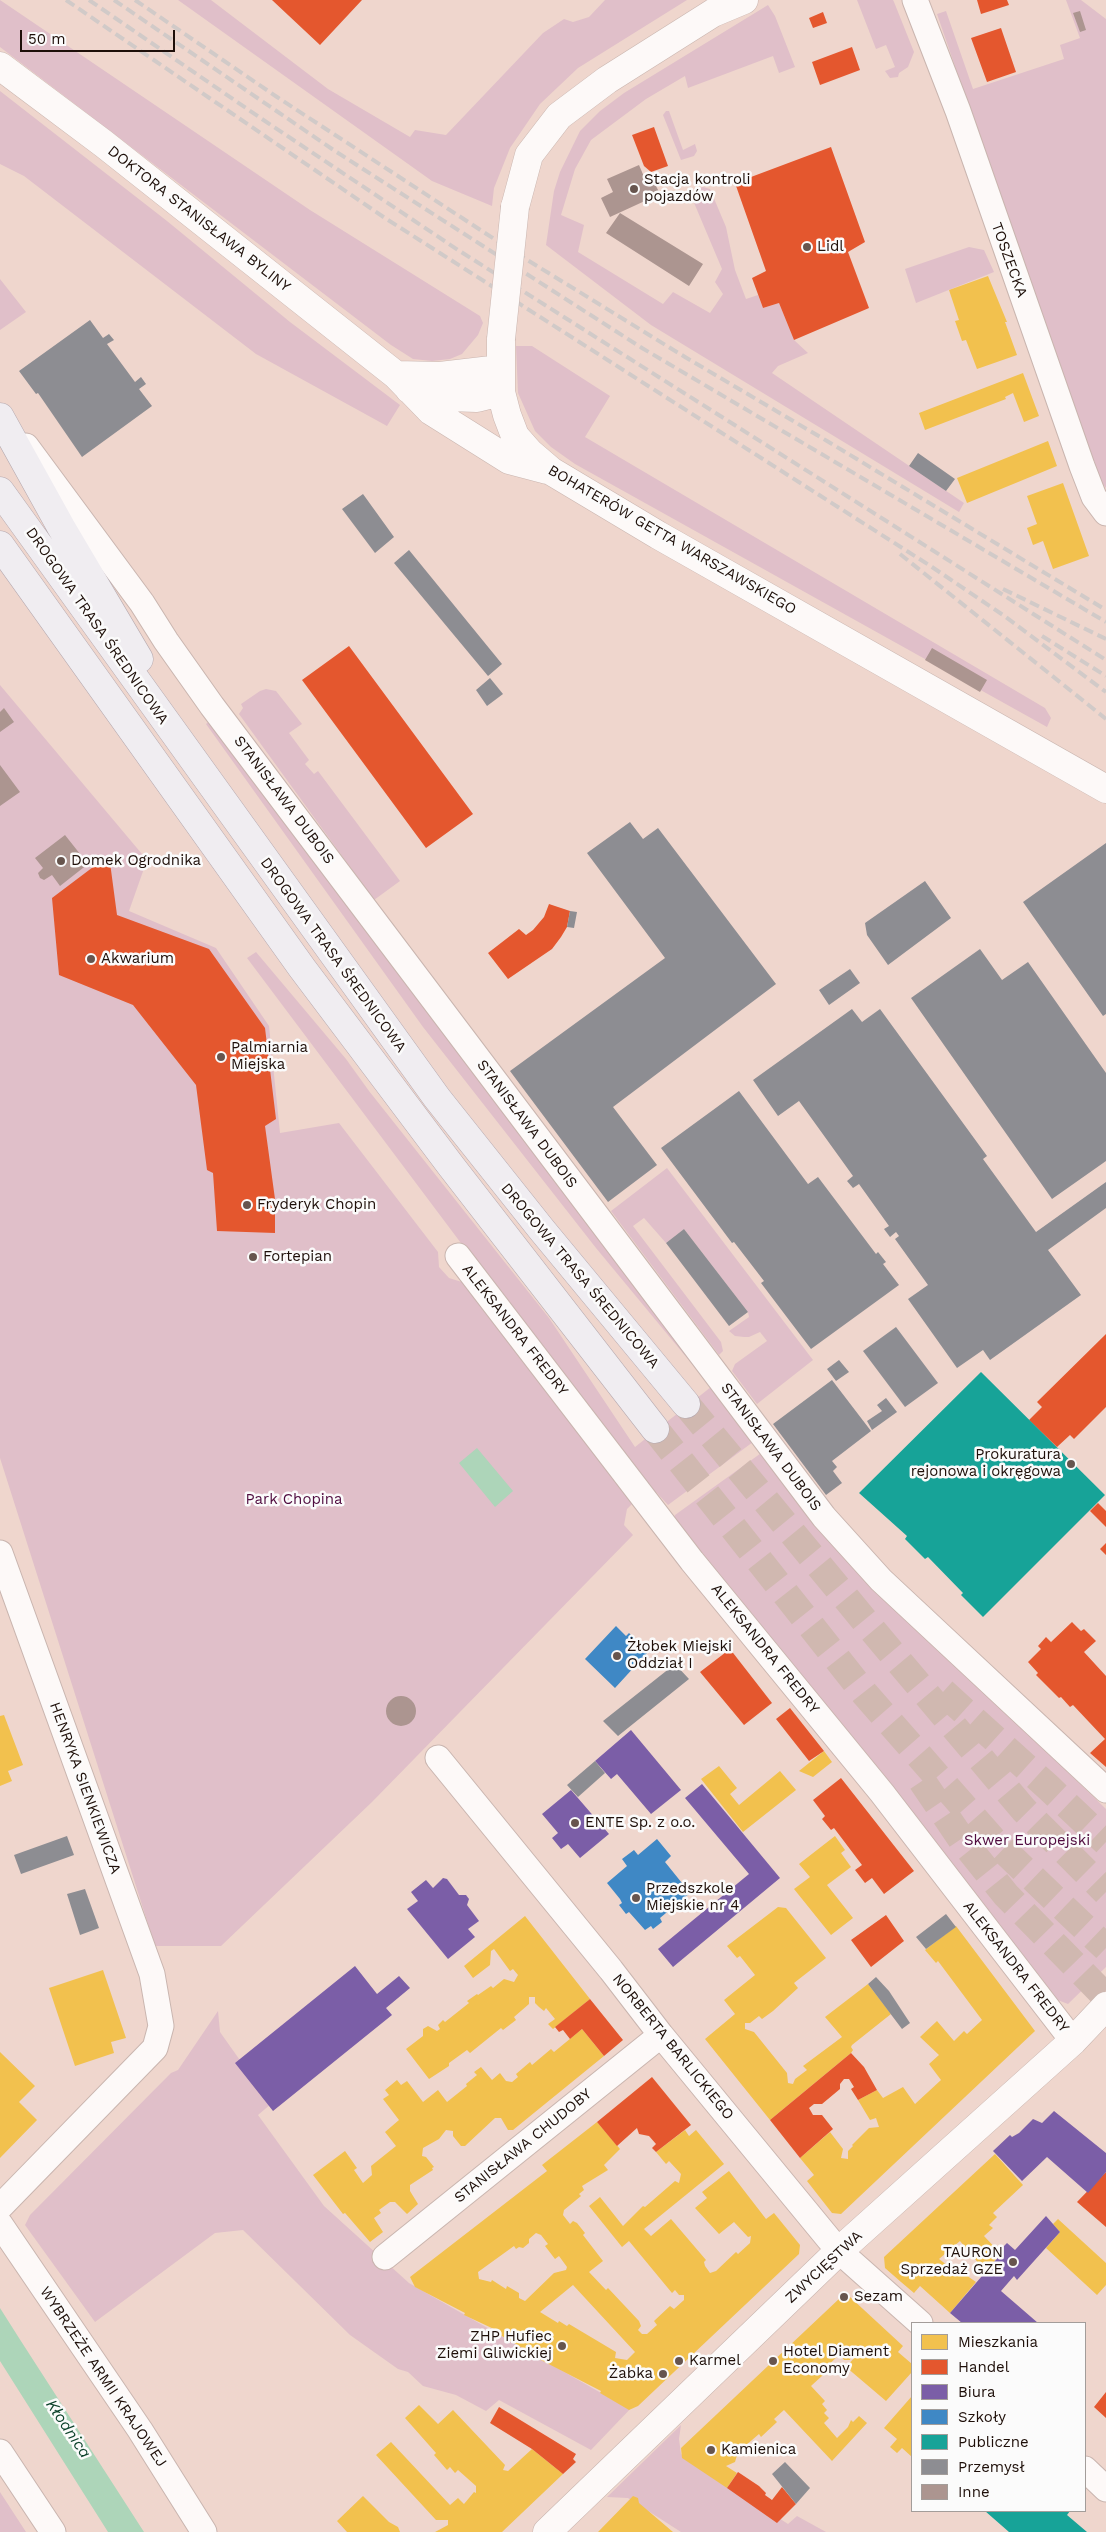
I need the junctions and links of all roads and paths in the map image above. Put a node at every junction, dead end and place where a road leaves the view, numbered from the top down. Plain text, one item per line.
1 (917, 1) edge
2 (725, 4) edge
3 (0, 66) edge
4 (501, 381) junction
5 (403, 382) junction
6 (0, 412) edge
7 (0, 417) edge
8 (551, 471) junction
9 (0, 491) edge
10 (1106, 513) edge
11 (0, 546) edge
12 (171, 731) junction
13 (1106, 789) edge
14 (458, 1256) dead end
15 (686, 1404) tunnel mouth
16 (655, 1429) tunnel mouth
17 (0, 1553) edge
18 (438, 1758) dead end
19 (1106, 1790) edge
20 (1106, 2006) edge
21 (661, 2035) junction
22 (1073, 2042) junction
23 (0, 2207) edge
24 (0, 2224) edge
25 (839, 2251) junction
26 (385, 2257) dead end
27 (919, 2322) edge
28 (0, 2452) edge
29 (1086, 2471) edge
30 (1106, 2489) edge
31 (53, 2532) edge
32 (204, 2532) edge
33 (547, 2532) edge

1 - 10 street, TOSZECKA
2 - 4 main road, BOHATERÓW GETTA WARSZAWSKIEGO, bridge
3 - 5 main road, DOKTORA STANISŁAWA BYLINY
4 - 5 main road, DOKTORA STANISŁAWA BYLINY
4 - 8 main road, BOHATERÓW GETTA WARSZAWSKIEGO
5 - 8 main road, DOKTORA STANISŁAWA BYLINY
6 - 19 street, STANISŁAWA DUBOIS
7 - 12 main road
8 - 13 main road, BOHATERÓW GETTA WARSZAWSKIEGO
9 - 12 main road, DROGOWA TRASA ŚREDNICOWA
11 - 16 main road, DROGOWA TRASA ŚREDNICOWA
12 - 15 main road, DROGOWA TRASA ŚREDNICOWA
14 - 22 street, ALEKSANDRA FREDRY
17 - 23 street, HENRYKA SIENKIEWICZA
18 - 21 street, NORBERTA BARLICKIEGO
20 - 22 main road, ZWYCIĘSTWA
21 - 25 street, NORBERTA BARLICKIEGO
21 - 26 street, STANISŁAWA CHUDOBY
22 - 25 main road, ZWYCIĘSTWA
24 - 32 street, WYBRZEŻE ARMII KRAJOWEJ
25 - 27 street, NORBERTA BARLICKIEGO
25 - 33 main road, ZWYCIĘSTWA
28 - 31 street
29 - 30 street

